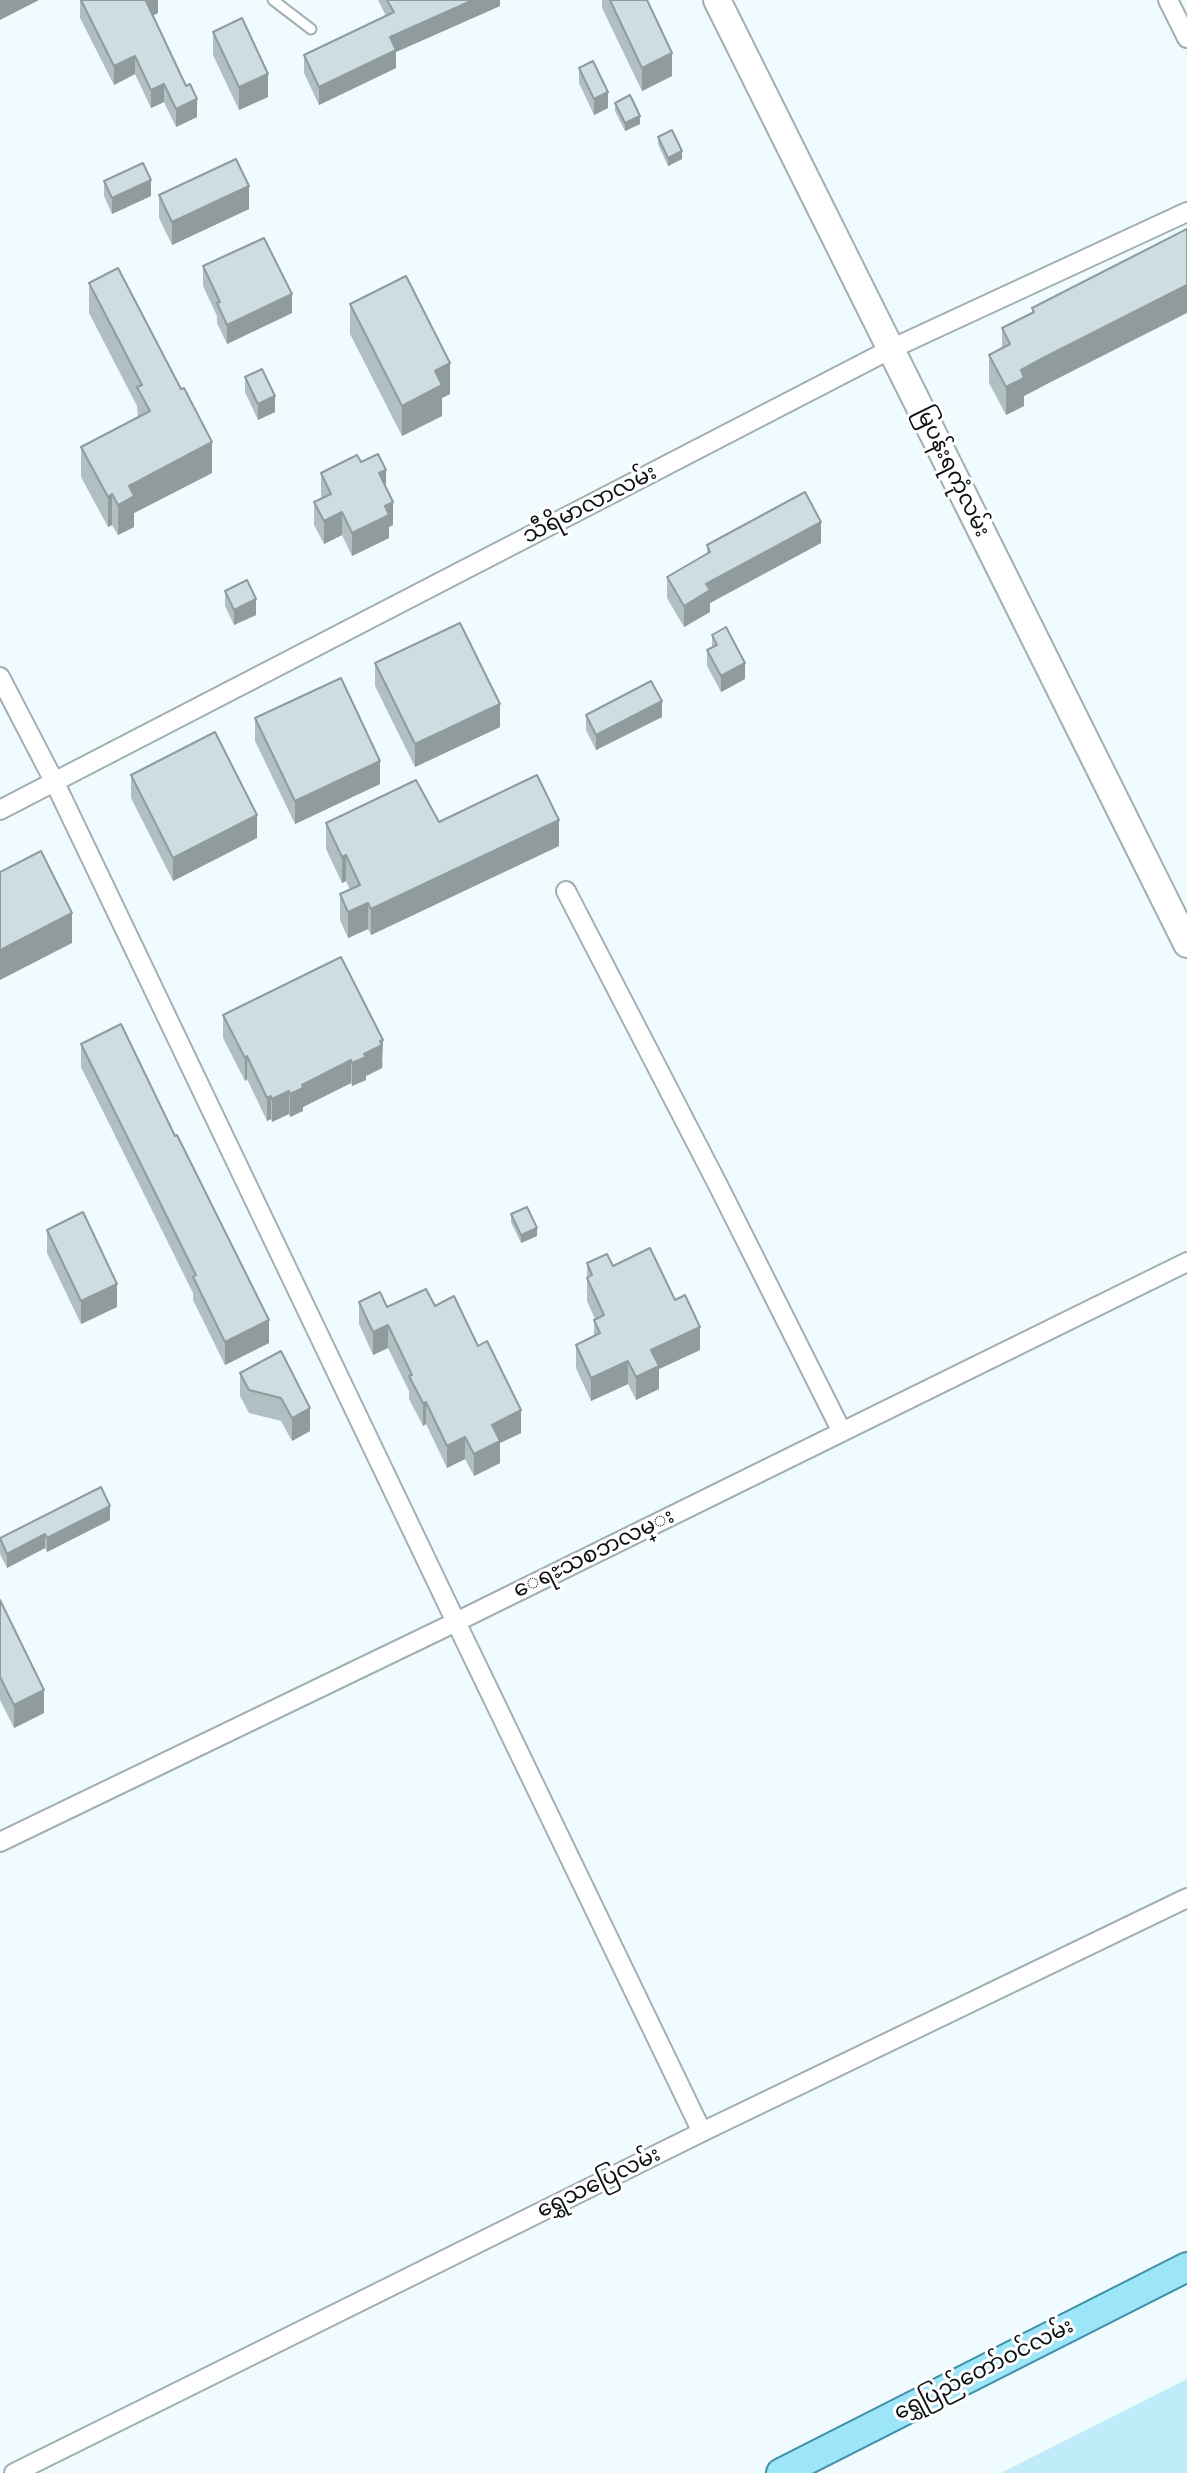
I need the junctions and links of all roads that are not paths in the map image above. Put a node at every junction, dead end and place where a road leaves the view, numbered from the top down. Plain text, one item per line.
1 (273, 0) edge
2 (717, 0) edge
3 (1168, 0) edge
4 (311, 29) dead end
5 (1187, 38) edge
6 (1187, 212) edge
7 (891, 349) junction
8 (0, 677) edge
9 (55, 783) junction
10 (0, 810) edge
11 (566, 891) dead end
12 (1187, 944) edge
13 (1187, 1262) edge
14 (842, 1432) junction
15 (456, 1622) junction
16 (0, 1842) edge
17 (1187, 1898) edge
18 (702, 2132) junction
19 (1187, 2267) edge
20 (14, 2473) edge
21 (781, 2473) edge

1 - 4 lane
2 - 7 street, မြပန်းရကုံလမ်း
3 - 5 street
6 - 7 street, သီရိမာလာလမ်း
7 - 9 street, သီရိမာလာလမ်း
7 - 12 street, မြပန်းရကုံလမ်း
8 - 9 street
9 - 10 street, သီရိမာလာလမ်း
9 - 15 street
11 - 14 street
13 - 14 street, ေရႊသစၥာလမ္း
14 - 15 street, ေရႊသစၥာလမ္း
15 - 16 street, ေရႊသစၥာလမ္း
15 - 18 street
17 - 18 street, ရွှေသပြေလမ်း
18 - 20 street, ရွှေသပြေလမ်း
19 - 21 main road, ရွှေပြည်တော်ဝင်လမ်း

